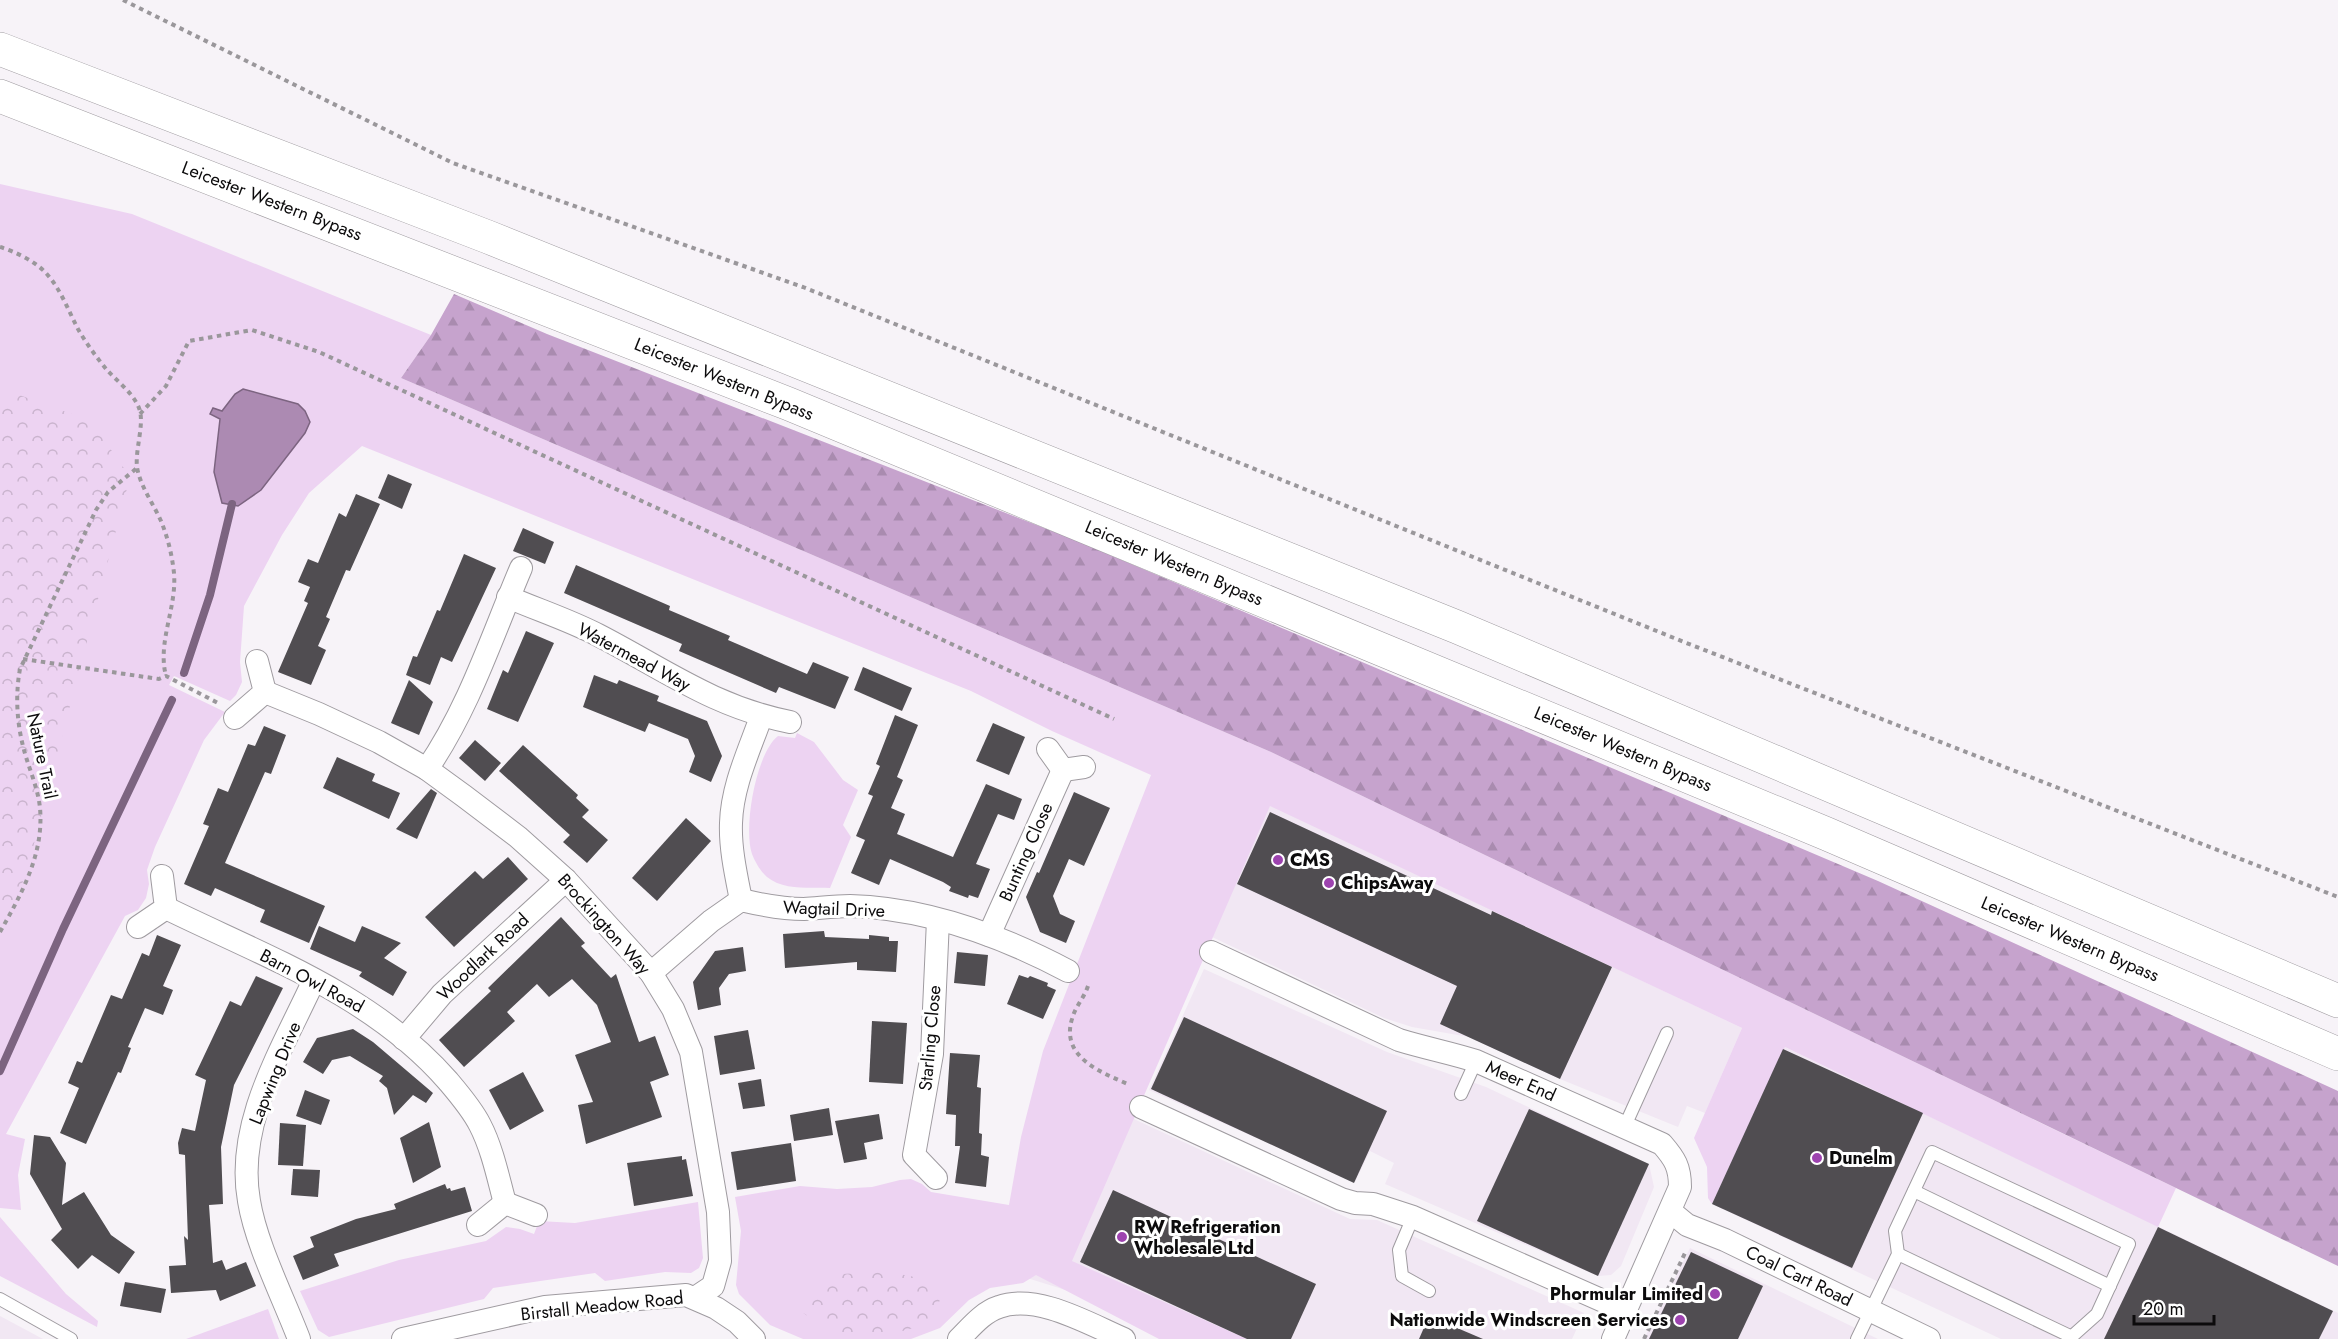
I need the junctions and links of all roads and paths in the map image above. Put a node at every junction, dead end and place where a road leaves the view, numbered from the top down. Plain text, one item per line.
1 (123, 0) edge
2 (0, 49) edge
3 (0, 96) edge
4 (0, 247) edge
5 (140, 414) junction
6 (137, 468) junction
7 (521, 568) dead end
8 (508, 597) junction
9 (23, 659) junction
10 (257, 661) dead end
11 (166, 676) junction
12 (265, 692) junction
13 (761, 717) junction
14 (236, 718) joint
15 (1114, 719) dead end
16 (790, 722) dead end
17 (1048, 749) dead end
18 (427, 769) junction
19 (162, 876) dead end
20 (566, 880) junction
21 (2338, 897) edge
22 (741, 900) junction
23 (166, 908) junction
24 (938, 920) junction
25 (138, 927) dead end
26 (0, 932) edge
27 (989, 935) junction
28 (1211, 952) dead end
29 (2235, 956) junction
30 (1068, 971) dead end
31 (651, 973) junction
32 (315, 980) junction
33 (1089, 983) dead end
34 (2338, 993) edge
35 (2338, 1001) edge
36 (1667, 1033) dead end
37 (404, 1039) junction
38 (2338, 1054) edge
39 (1476, 1061) junction
40 (1461, 1094) dead end
41 (1141, 1107) joint
42 (1624, 1128) junction
43 (936, 1178) dead end
44 (1914, 1191) junction
45 (505, 1203) junction
46 (1671, 1212) junction
47 (536, 1215) dead end
48 (1413, 1217) junction
49 (478, 1225) dead end
50 (1697, 1229) junction
51 (1898, 1254) junction
52 (2110, 1286) junction
53 (1429, 1291) dead end
54 (695, 1298) junction
55 (0, 1299) edge
56 (1626, 1311) junction
57 (1870, 1311) junction
58 (414, 1338) edge
59 (2070, 1338) edge
60 (71, 1339) edge
61 (299, 1339) edge
62 (753, 1339) edge
63 (959, 1339) edge
64 (1124, 1339) edge
65 (1613, 1339) edge
66 (1644, 1339) edge
67 (1857, 1339) edge
68 (1929, 1339) edge

1 - 21 path
2 - 29 highway
3 - 38 highway, Leicester Western Bypass
4 - 5 path
5 - 6 path
5 - 15 path
6 - 9 path, Nature Trail
6 - 11 path
7 - 8 street
8 - 13 street, Watermead Way
8 - 18 street
9 - 11 path
9 - 26 path, Nature Trail
10 - 12 street
11 - 14 path
12 - 14 street
12 - 18 street, Brockington Way
13 - 16 street, Watermead Way
13 - 22 street
17 - 27 street, Bunting Close
18 - 20 street, Brockington Way
19 - 23 street
20 - 31 street, Brockington Way
20 - 37 street, Woodlark Road
22 - 24 street, Wagtail Drive
22 - 31 street
23 - 25 street
23 - 32 street, Barn Owl Road
24 - 27 street, Wagtail Drive
24 - 43 street, Starling Close
27 - 30 street, Wagtail Drive
28 - 39 street, Meer End
29 - 34 highway
29 - 35 highway
31 - 54 street, Brockington Way
32 - 37 street, Barn Owl Road
32 - 61 street, Lapwing Drive
33 - 41 path
36 - 42 lane
37 - 45 street, Barn Owl Road
39 - 40 lane
39 - 42 street, Meer End
41 - 48 street
42 - 46 street, Meer End
44 - 51 lane
44 - 52 lane
44 - 52 lane
45 - 47 street
45 - 49 street
46 - 50 street, Coal Cart Road
46 - 56 street, Meer End
48 - 53 lane
48 - 56 street
50 - 57 street, Coal Cart Road
50 - 66 path
51 - 57 lane
51 - 59 lane
52 - 59 lane
54 - 58 street, Birstall Meadow Road
54 - 62 street, Birstall Meadow Road
55 - 60 lane
56 - 65 street, Meer End
57 - 67 lane
57 - 68 street, Coal Cart Road
63 - 64 street

